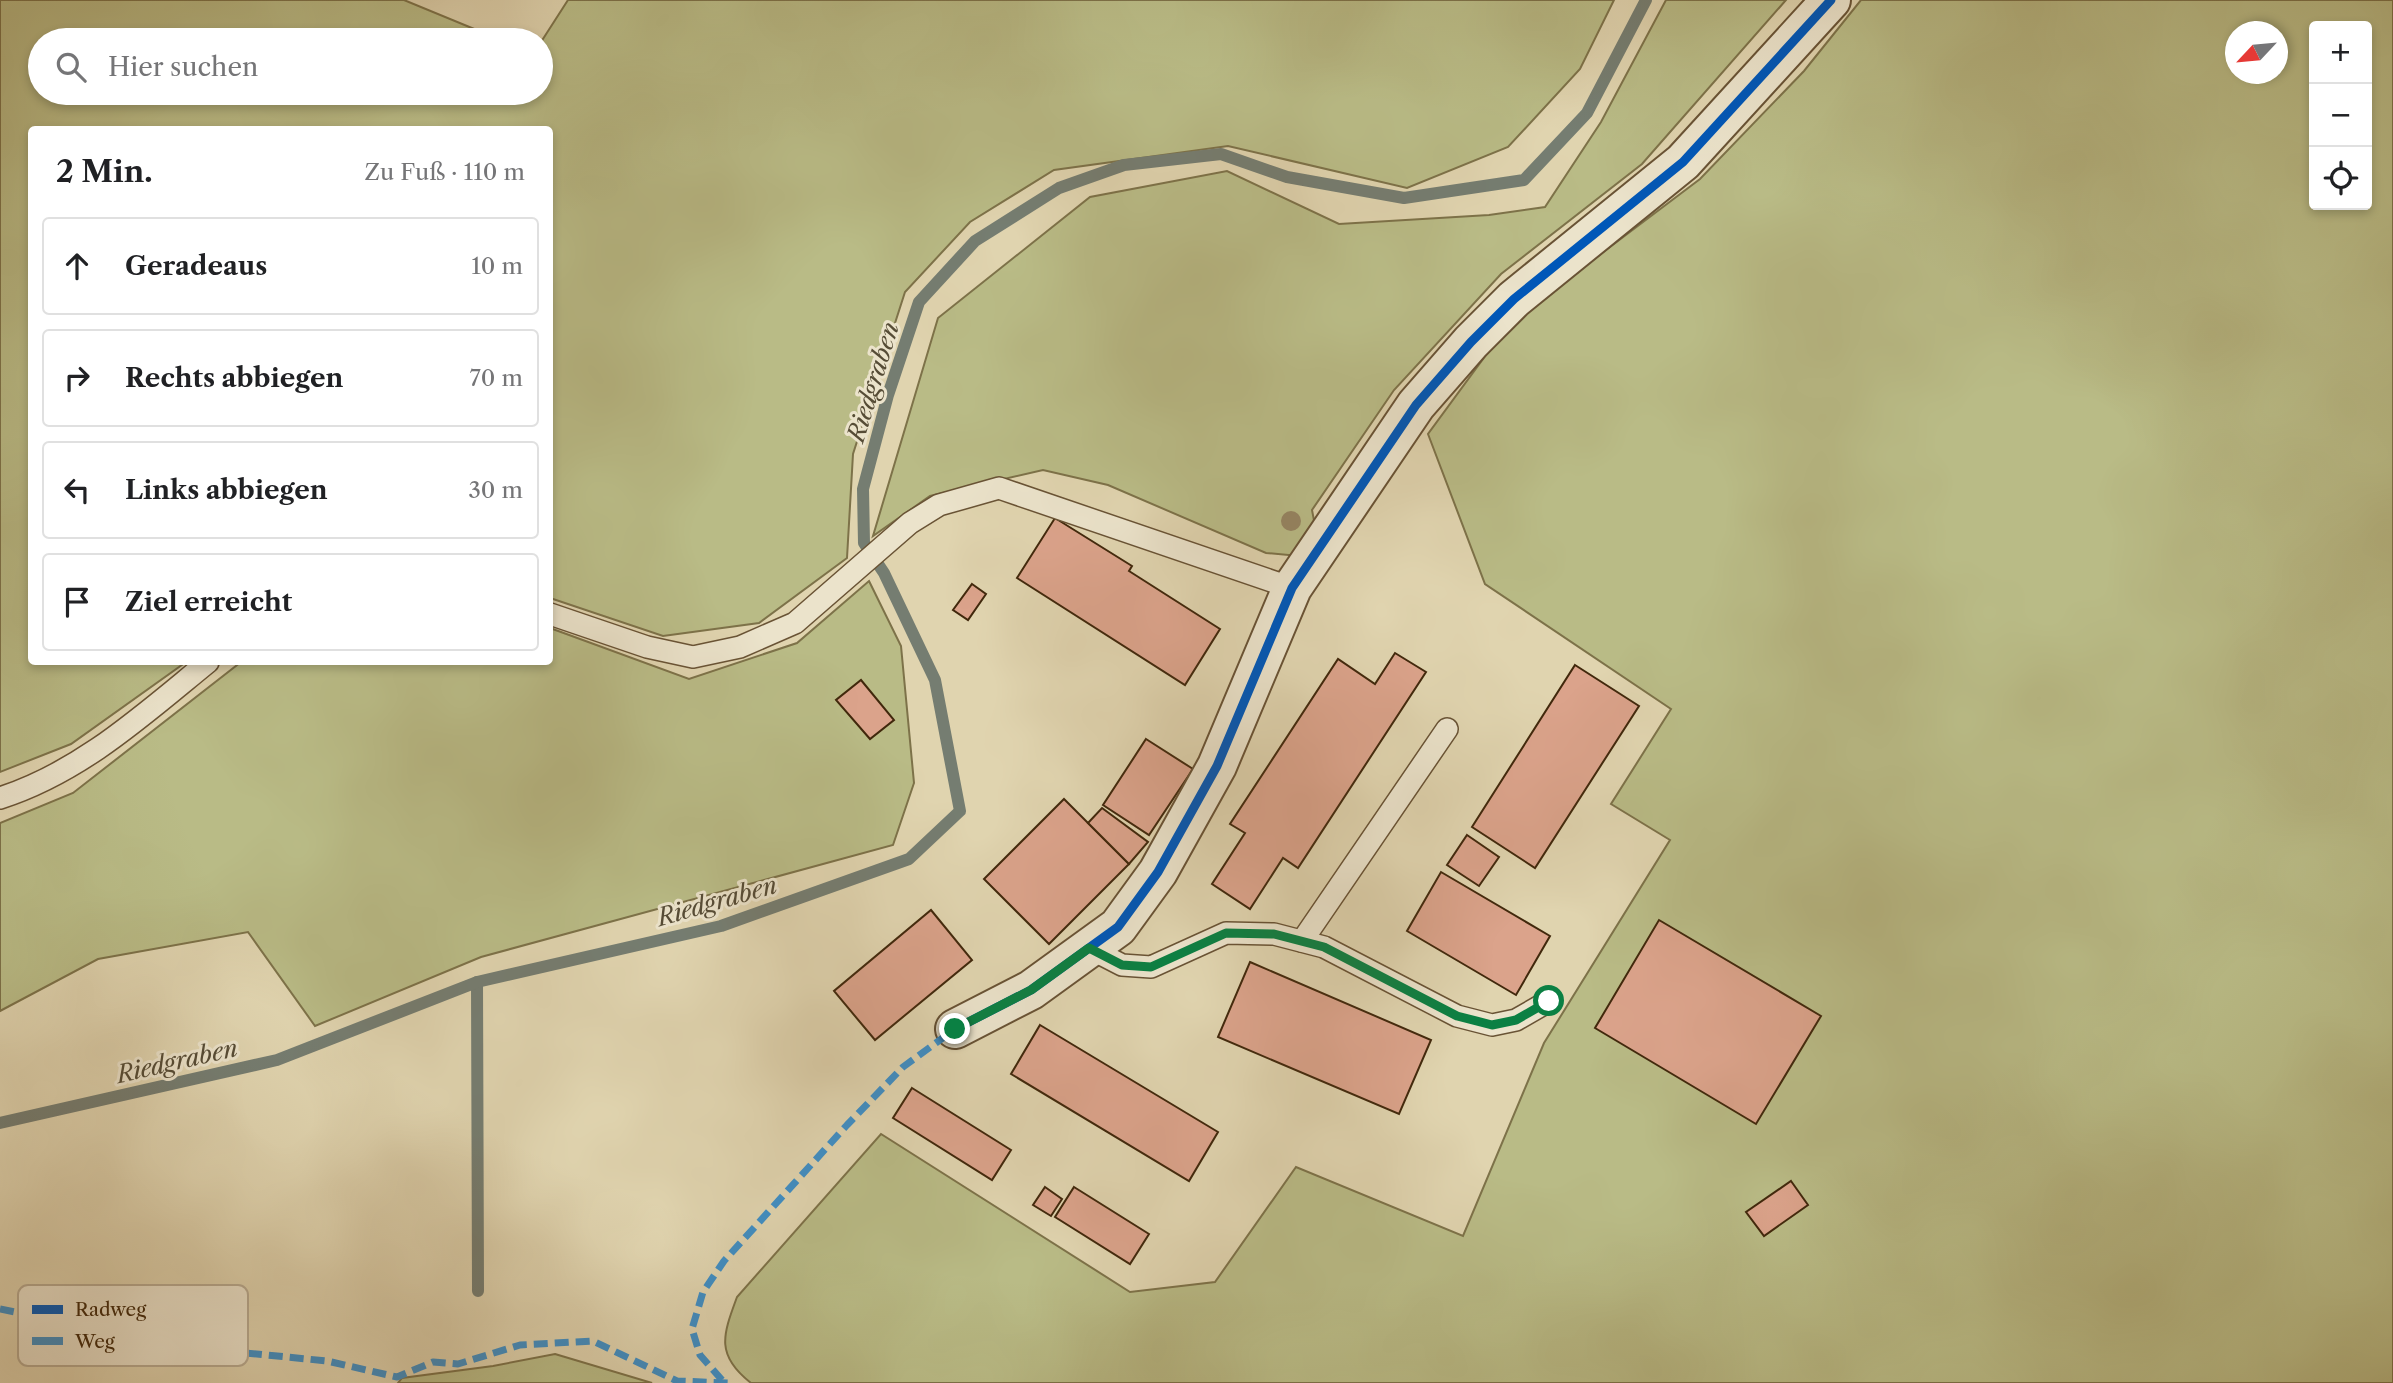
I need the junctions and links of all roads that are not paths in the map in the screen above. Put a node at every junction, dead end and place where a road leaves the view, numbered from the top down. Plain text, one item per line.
1 (1831, 0) edge
2 (1292, 588) junction
3 (553, 615) edge
4 (204, 665) edge
5 (1447, 729) dead end
6 (0, 798) edge
7 (1302, 941) junction
8 (1089, 948) junction
9 (1549, 1001) dead end
10 (955, 1029) dead end

1 - 2 street
2 - 3 lane
2 - 8 street
4 - 6 lane
5 - 7 lane
7 - 8 lane
7 - 9 lane
8 - 10 street

